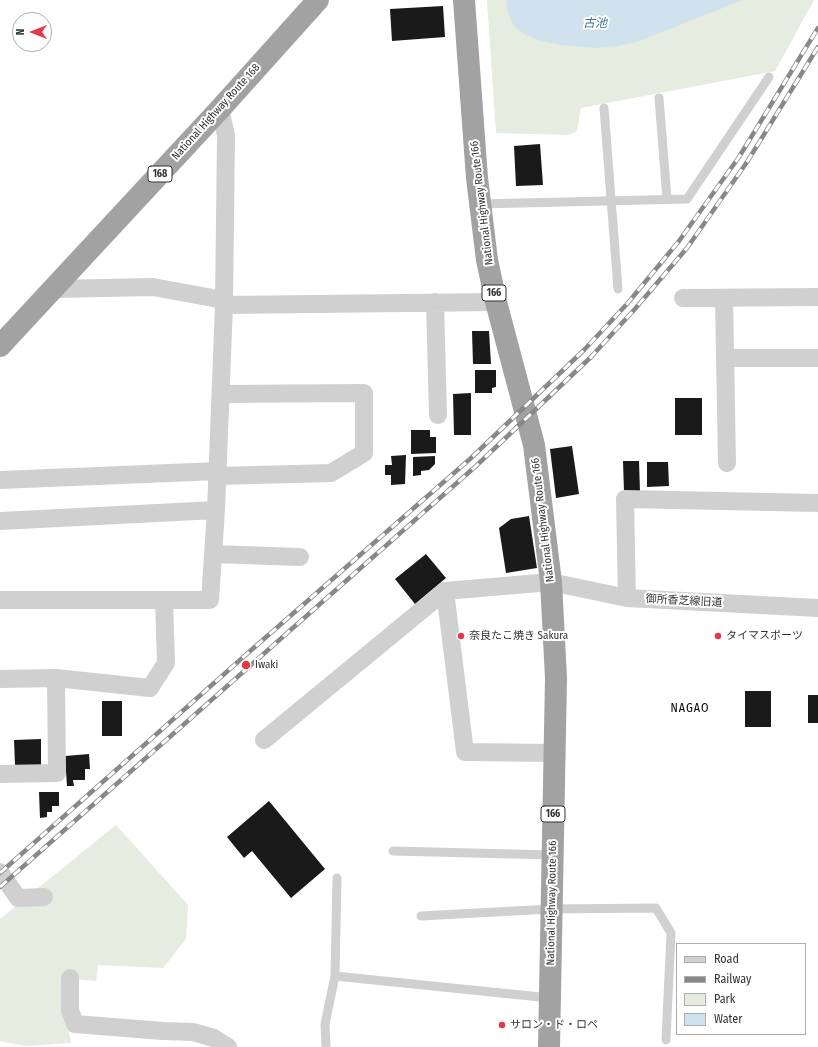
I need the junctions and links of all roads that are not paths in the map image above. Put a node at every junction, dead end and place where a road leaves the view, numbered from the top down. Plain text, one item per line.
1 (318, 0) edge
2 (464, 0) edge
3 (769, 77) dead end
4 (659, 98) dead end
5 (604, 108) dead end
6 (220, 109) junction
7 (667, 199) junction
8 (611, 201) junction
9 (480, 204) junction
10 (54, 289) junction
11 (618, 289) dead end
12 (818, 297) edge
13 (683, 298) dead end
14 (724, 298) junction
15 (224, 302) junction
16 (435, 302) junction
17 (496, 302) junction
18 (0, 346) edge
19 (725, 358) junction
20 (818, 358) edge
21 (221, 394) junction
22 (438, 415) dead end
23 (727, 463) dead end
24 (218, 473) junction
25 (0, 480) edge
26 (818, 503) edge
27 (216, 510) junction
28 (0, 521) edge
29 (213, 554) junction
30 (300, 556) dead end
31 (551, 582) junction
32 (445, 591) junction
33 (626, 598) junction
34 (0, 600) edge
35 (164, 600) junction
36 (818, 608) edge
37 (56, 678) junction
38 (0, 679) edge
39 (264, 740) dead end
40 (554, 753) junction
41 (0, 774) edge
42 (393, 851) dead end
43 (553, 855) junction
44 (0, 872) edge
45 (337, 878) dead end
46 (44, 897) dead end
47 (551, 909) junction
48 (421, 916) dead end
49 (335, 976) junction
50 (70, 978) dead end
51 (550, 998) junction
52 (666, 1040) dead end
53 (228, 1047) edge
54 (326, 1047) edge
55 (549, 1047) edge

1 - 6 highway, National Highway Route 168 / 168
2 - 9 highway, National Highway Route 166 / 166
3 - 7 lane
4 - 7 lane
5 - 8 lane
6 - 10 highway, National Highway Route 168 / 168
6 - 15 street
7 - 8 lane
8 - 9 lane
8 - 11 lane
9 - 17 highway, National Highway Route 166 / 166
10 - 15 street
10 - 18 highway, National Highway Route 168 / 168
12 - 14 street
13 - 14 street
14 - 19 street
15 - 16 street
15 - 21 street
16 - 17 street
16 - 22 street
17 - 31 highway, National Highway Route 166 / 166
19 - 20 street
19 - 23 street
21 - 24 street
21 - 24 street
24 - 25 street
24 - 27 street
26 - 33 street
27 - 28 street
27 - 29 street
29 - 30 street
29 - 35 street
31 - 32 street, 御所香芝線旧道
31 - 33 street, 御所香芝線旧道
31 - 40 highway, National Highway Route 166 / 166
32 - 39 street
32 - 40 street
33 - 36 street, 御所香芝線旧道
34 - 35 street
35 - 37 street
37 - 38 street
37 - 41 street
40 - 43 highway, National Highway Route 166 / 166
42 - 43 lane
43 - 47 highway, National Highway Route 166 / 166
44 - 46 street
45 - 49 lane
47 - 48 lane
47 - 51 highway, National Highway Route 166 / 166
47 - 52 lane
49 - 51 lane
49 - 54 lane
50 - 53 street
51 - 55 highway, National Highway Route 166 / 166

